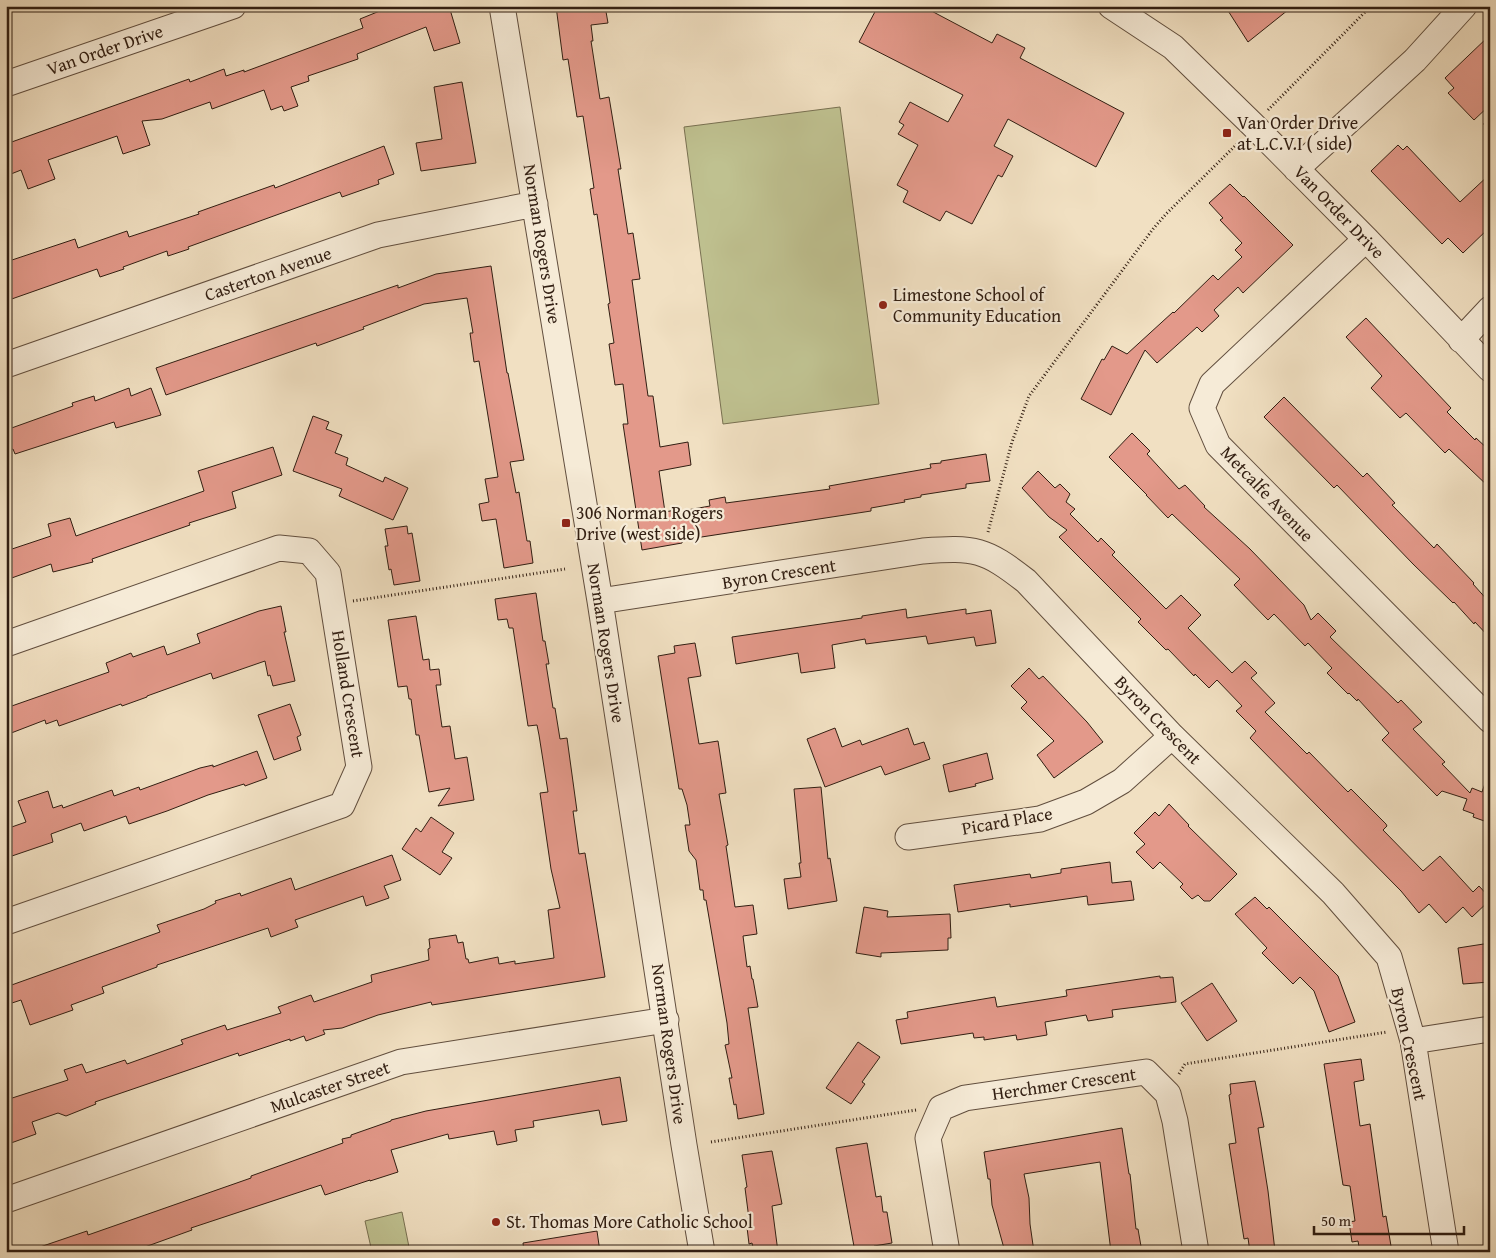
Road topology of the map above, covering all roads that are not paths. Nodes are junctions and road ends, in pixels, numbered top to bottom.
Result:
1 (233, 6) edge
2 (502, 6) edge
3 (1111, 6) edge
4 (1464, 6) edge
5 (6, 84) edge
6 (1296, 169) junction
7 (535, 204) junction
8 (1366, 239) junction
9 (1490, 309) edge
10 (1461, 340) junction
11 (6, 365) edge
12 (1490, 370) edge
13 (600, 601) junction
14 (6, 644) edge
15 (1490, 720) edge
16 (1172, 736) junction
17 (908, 837) dead end
18 (6, 922) edge
19 (666, 1020) junction
20 (1490, 1029) edge
21 (1411, 1035) junction
22 (6, 1200) edge
23 (702, 1252) edge
24 (947, 1252) edge
25 (1196, 1252) edge
26 (1446, 1252) edge

1 - 5 street, Van Order Drive
2 - 7 street, Norman Rogers Drive
3 - 6 street, Van Order Drive
4 - 6 street
6 - 8 street, Van Order Drive
7 - 11 street, Casterton Avenue
7 - 13 street, Norman Rogers Drive
8 - 10 street, Van Order Drive
8 - 15 street, Metcalfe Avenue
9 - 10 street
10 - 12 street, Van Order Drive
13 - 16 street, Byron Crescent
13 - 19 street, Norman Rogers Drive
14 - 18 street, Holland Crescent
16 - 17 street, Picard Place
16 - 21 street, Byron Crescent
19 - 22 street, Mulcaster Street
19 - 23 street, Norman Rogers Drive
20 - 21 street
21 - 26 street, Byron Crescent
24 - 25 street, Herchmer Crescent

